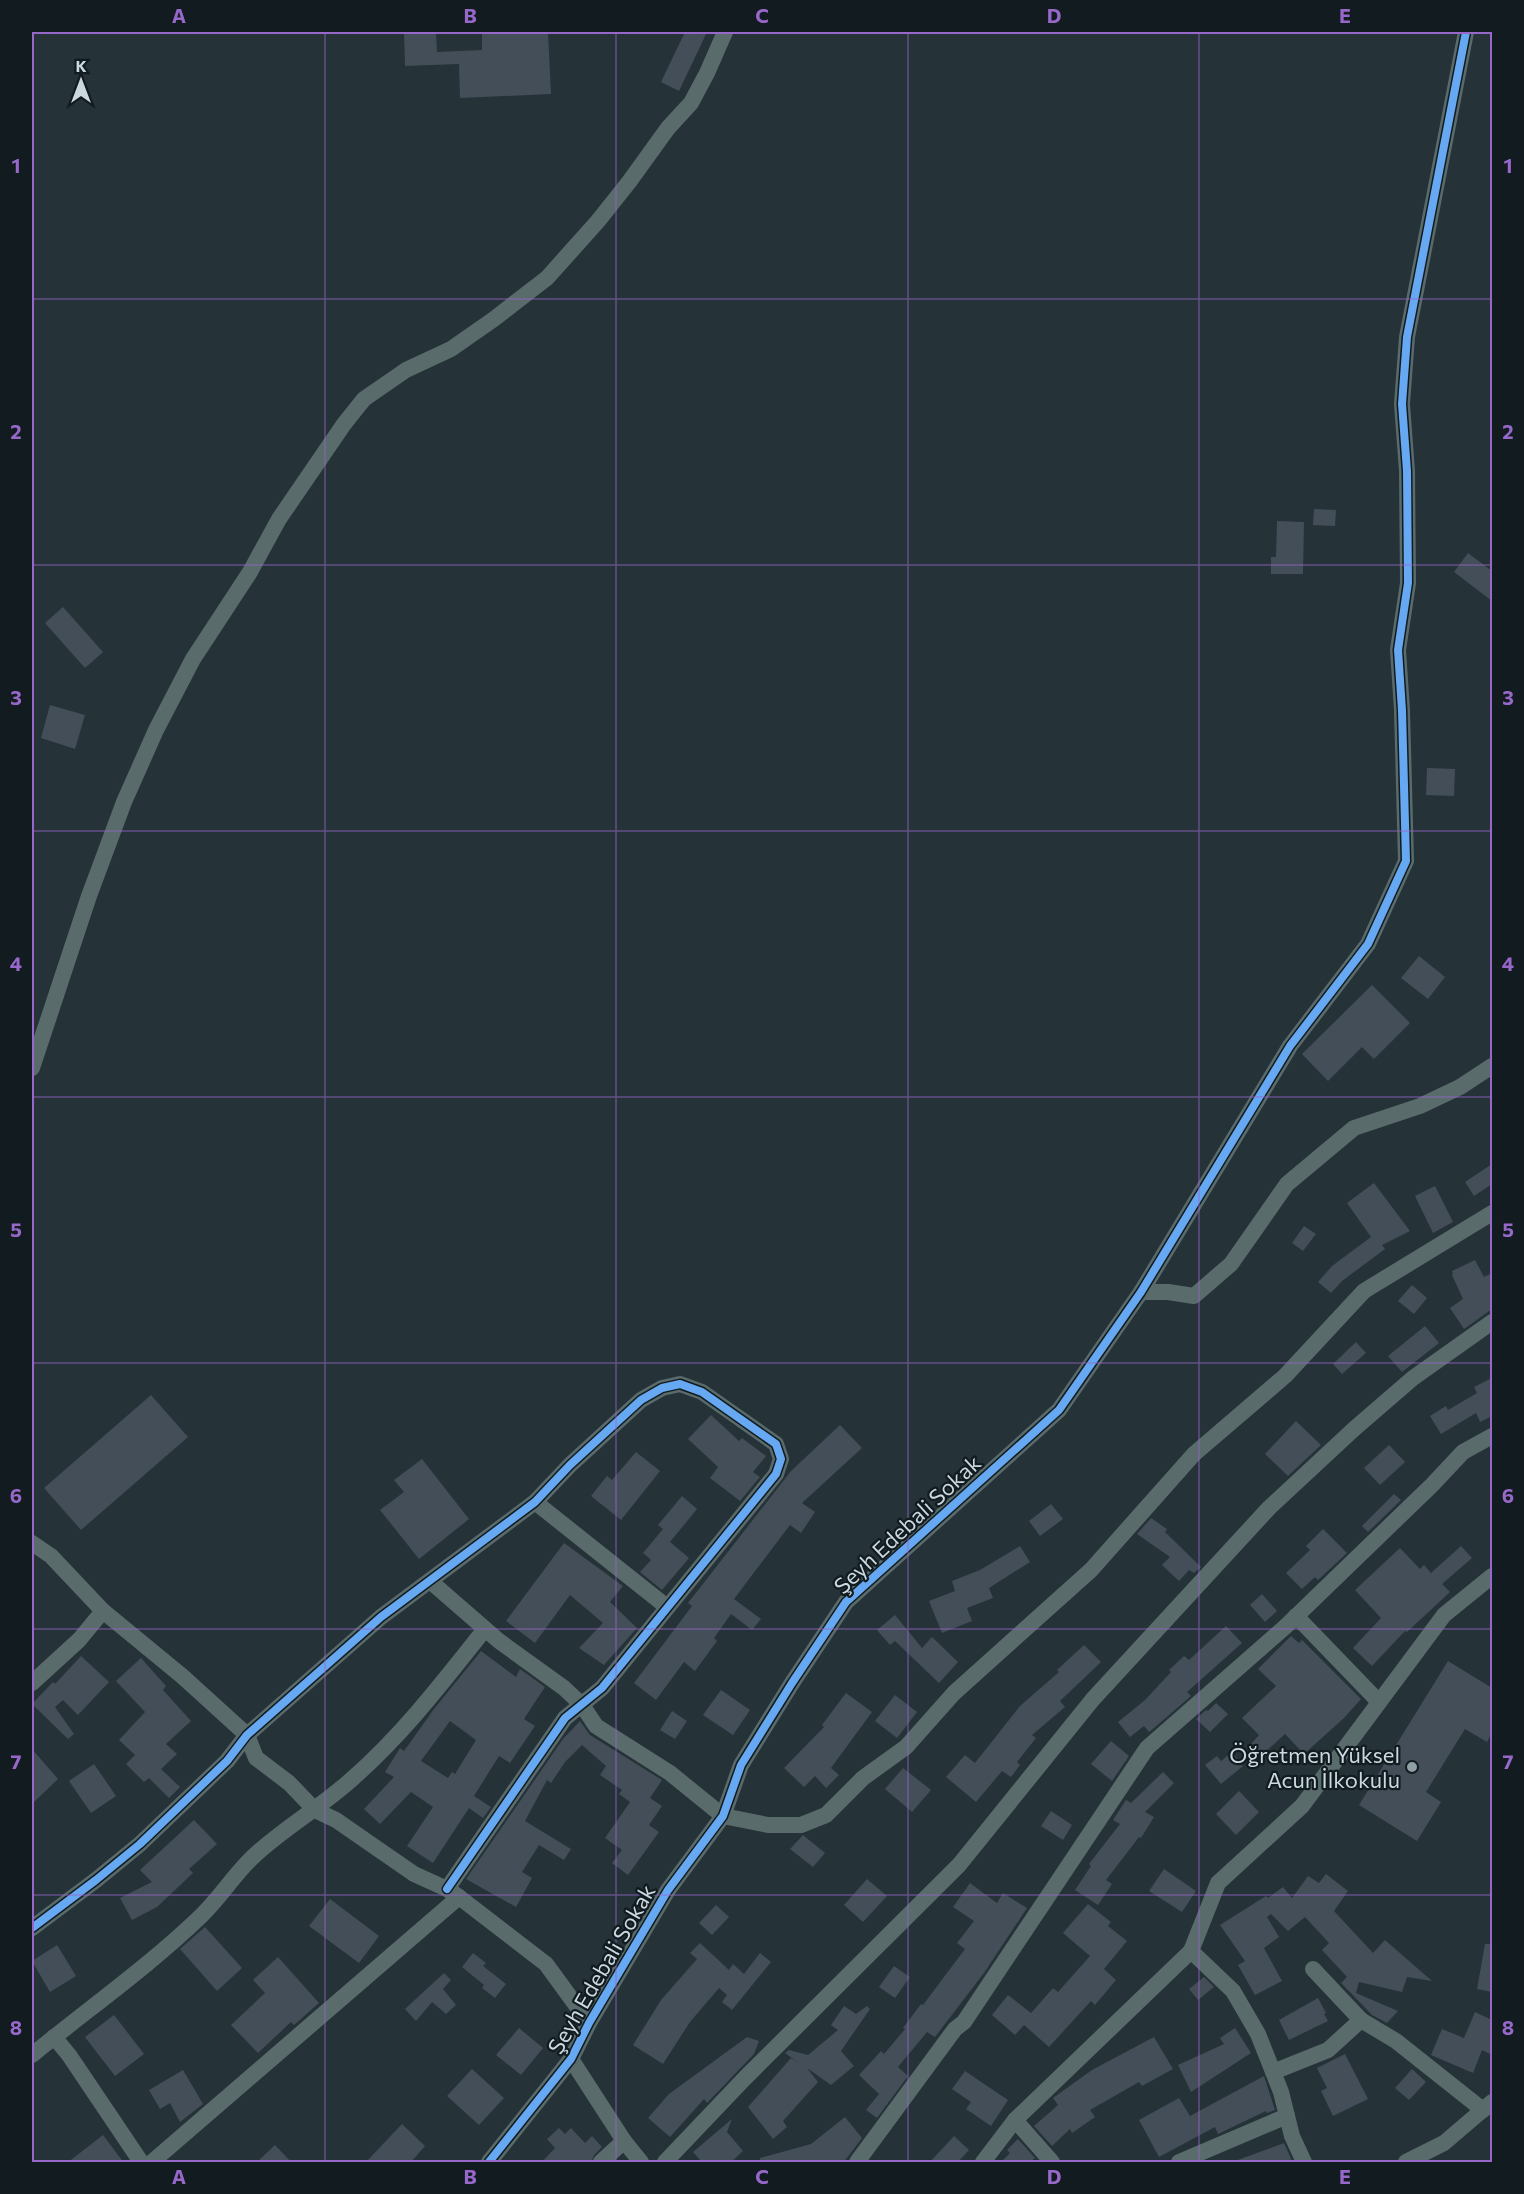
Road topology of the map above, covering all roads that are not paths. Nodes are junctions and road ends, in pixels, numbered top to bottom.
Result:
1 (725, 32) edge
2 (1466, 32) edge
3 (1492, 1066) edge
4 (32, 1068) edge
5 (1492, 1213) edge
6 (1141, 1292) junction
7 (1492, 1322) edge
8 (1492, 1436) edge
9 (536, 1502) junction
10 (32, 1543) edge
11 (1492, 1576) edge
12 (430, 1581) junction
13 (667, 1607) junction
14 (103, 1611) junction
15 (1296, 1616) junction
16 (485, 1629) junction
17 (32, 1683) edge
18 (1379, 1702) junction
19 (582, 1705) junction
20 (247, 1736) junction
21 (315, 1810) junction
22 (723, 1816) junction
23 (453, 1893) junction
24 (32, 1928) edge
25 (1191, 1951) junction
26 (1313, 1969) dead end
27 (1361, 2020) junction
28 (589, 2023) junction
29 (54, 2037) junction
30 (32, 2055) edge
31 (571, 2059) junction
32 (1273, 2072) junction
33 (1488, 2106) edge
34 (1287, 2116) junction
35 (1015, 2120) junction
36 (624, 2141) junction
37 (141, 2163) edge
38 (153, 2163) edge
39 (489, 2163) edge
40 (601, 2163) edge
41 (641, 2163) edge
42 (665, 2163) edge
43 (857, 2163) edge
44 (983, 2163) edge
45 (1052, 2163) edge
46 (1179, 2163) edge
47 (1304, 2163) edge
48 (1406, 2163) edge

1 - 4 street
2 - 6 street, Şeyh Edebali Sokak
3 - 6 street
5 - 22 street
6 - 22 street, Şeyh Edebali Sokak
7 - 42 street
8 - 15 street
9 - 12 street
9 - 13 street
9 - 13 street
10 - 14 street
11 - 18 street
12 - 16 street
12 - 20 street
13 - 19 street
14 - 17 street
14 - 20 street
15 - 18 street
15 - 43 street
16 - 19 street
16 - 21 street
18 - 25 street
19 - 22 street
19 - 23 street
20 - 21 street
20 - 24 street
21 - 23 street
21 - 29 street
22 - 28 street, Şeyh Edebali Sokak
23 - 28 street
23 - 38 street
25 - 32 street
25 - 35 street
26 - 27 street
27 - 32 street
27 - 33 street
28 - 31 street, Şeyh Edebali Sokak
29 - 30 street
29 - 37 street
31 - 36 street
31 - 39 street, Şeyh Edebali Sokak
32 - 34 street
33 - 48 street
34 - 46 street
34 - 47 street
35 - 44 street
35 - 45 street
36 - 40 street
36 - 41 street

